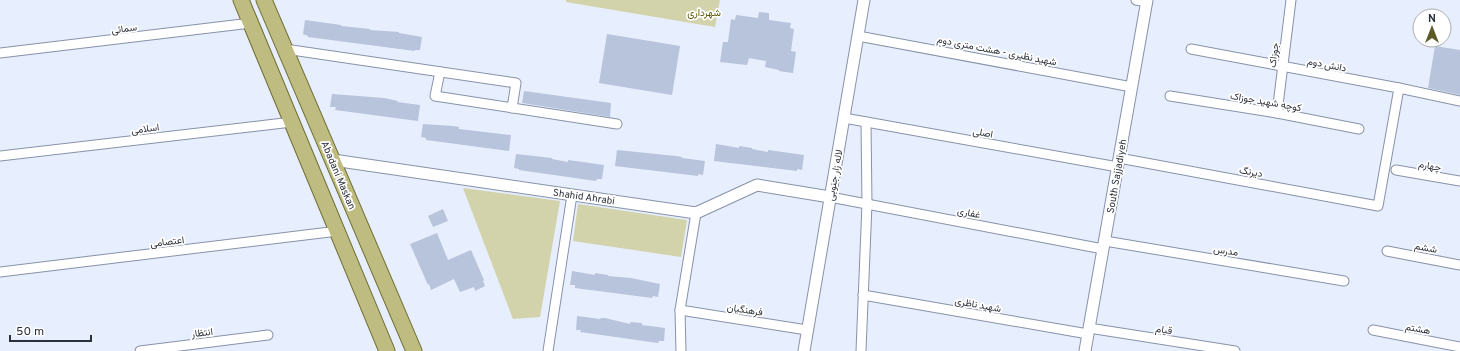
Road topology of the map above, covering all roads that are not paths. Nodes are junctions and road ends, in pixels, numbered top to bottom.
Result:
1 (241, 0) edge
2 (264, 0) edge
3 (864, 0) edge
4 (1291, 0) edge
5 (1144, 1) edge
6 (251, 23) junction
7 (858, 36) junction
8 (285, 49) junction
9 (1191, 49) dead end
10 (0, 53) edge
11 (1282, 66) junction
12 (440, 72) junction
13 (1132, 87) junction
14 (1398, 88) junction
15 (1170, 96) dead end
16 (1460, 101) edge
17 (512, 108) junction
18 (1277, 113) junction
19 (844, 118) junction
20 (292, 122) junction
21 (866, 122) junction
22 (617, 124) dead end
23 (1359, 129) dead end
24 (0, 156) edge
25 (333, 160) junction
26 (1118, 163) junction
27 (1396, 170) dead end
28 (1460, 181) edge
29 (572, 195) junction
30 (830, 197) junction
31 (867, 204) junction
32 (696, 213) junction
33 (338, 231) junction
34 (1104, 245) junction
35 (1387, 251) dead end
36 (1460, 265) edge
37 (0, 272) edge
38 (1344, 281) dead end
39 (863, 295) junction
40 (680, 310) junction
41 (807, 330) junction
42 (1373, 330) dead end
43 (1089, 331) junction
44 (268, 335) dead end
45 (1460, 347) edge
46 (182, 348) edge
47 (140, 351) edge
48 (388, 351) edge
49 (414, 351) edge
50 (548, 351) edge
51 (681, 351) edge
52 (804, 351) edge
53 (861, 351) edge
54 (1085, 351) edge
55 (1235, 351) edge

1 - 6 main road
2 - 8 main road, Abadani Maskan
3 - 7 street, لاله زار جنوبی
4 - 11 street, جوزاک
5 - 13 street, South Sajjadiyeh
6 - 10 street, سمائی
6 - 20 main road
7 - 13 street, شهید نظیری - هشت متری دوم
7 - 19 street, لاله زار جنوبی
8 - 12 street
8 - 25 main road, Abadani Maskan
9 - 11 street, دانش دوم
11 - 14 street, دانش دوم
11 - 18 street, جوزاک
12 - 17 street
12 - 17 street
13 - 26 street, South Sajjadiyeh
14 - 16 street, دانش دوم
14 - 26 street, دیرنگ
15 - 18 street, کوچه شهید جوزاک
17 - 22 street
18 - 23 street, کوچه شهید جوزاک
19 - 21 street, اصلی
19 - 30 street, لاله زار جنوبی
20 - 24 street, اسلامی
20 - 33 main road
21 - 26 street, اصلی
21 - 31 street
25 - 29 street, Shahid Ahrabi
25 - 49 main road, Abadani Maskan
26 - 34 street, South Sajjadiyeh
27 - 28 street, چهارم
29 - 32 street, Shahid Ahrabi
29 - 50 street
30 - 31 street, غفاری
30 - 32 street
30 - 41 street, لاله زار جنوبی
31 - 34 street, غفاری
31 - 39 street
32 - 40 street
33 - 37 street, اعتصامی
33 - 48 main road
34 - 38 street, مدرس
34 - 43 street, South Sajjadiyeh
35 - 36 street, ششم
39 - 43 street, شهید ناظری
39 - 53 street
40 - 41 street, فرهنگیان
40 - 51 street
41 - 52 street, لاله زار جنوبی
42 - 45 street, هشتم
43 - 54 street, South Sajjadiyeh
43 - 55 street, قیام
44 - 46 street, انتظار
46 - 47 street, انتظار

